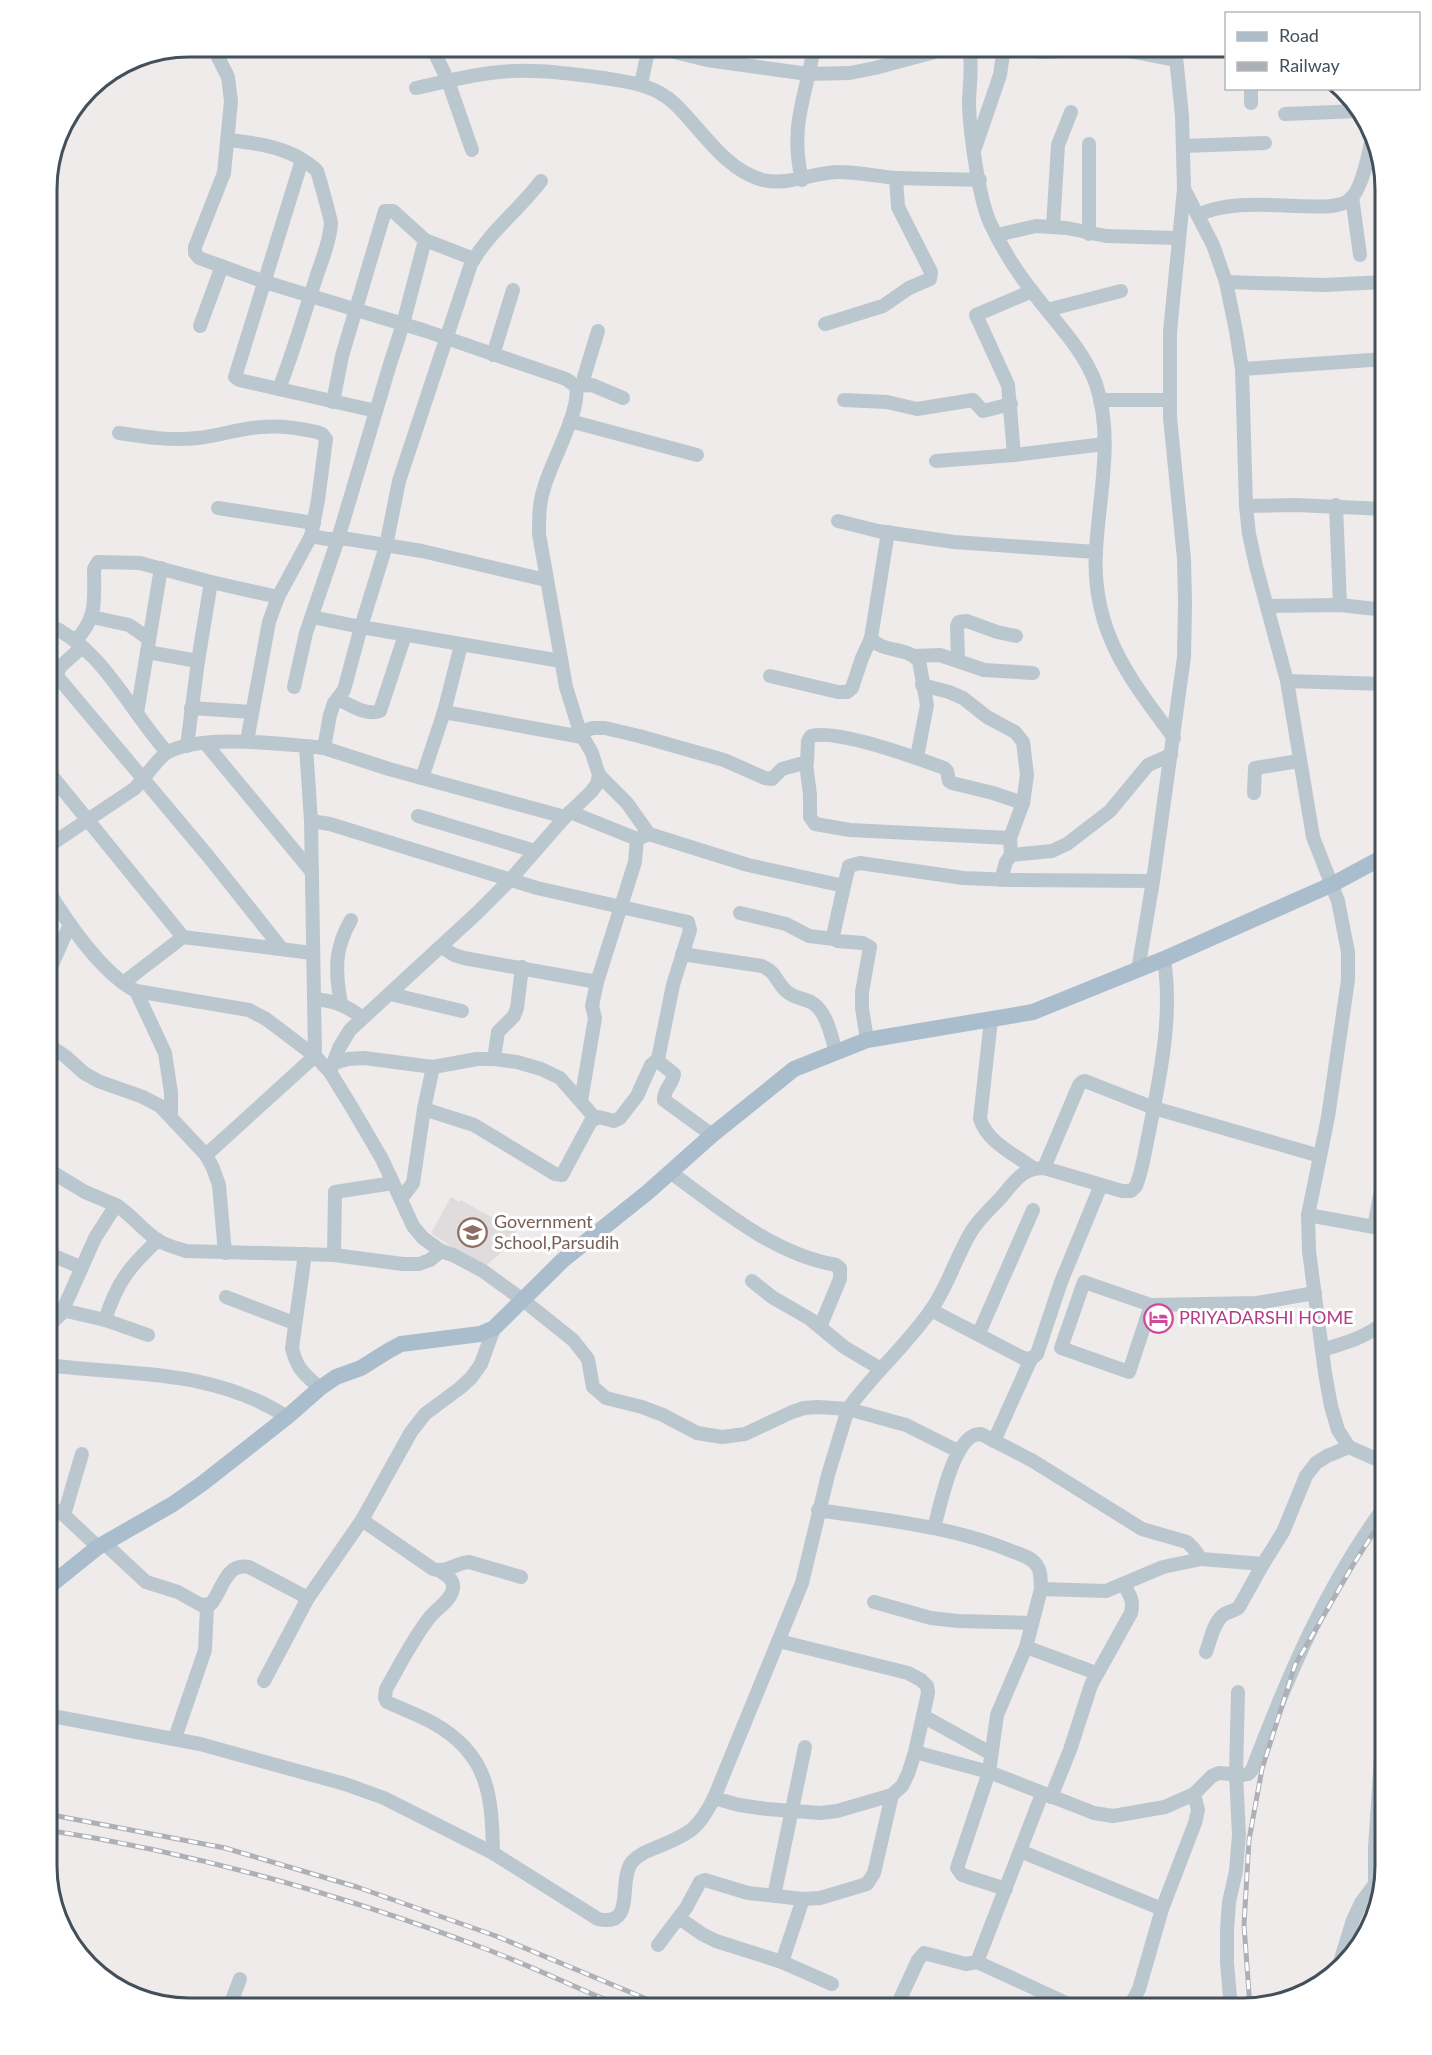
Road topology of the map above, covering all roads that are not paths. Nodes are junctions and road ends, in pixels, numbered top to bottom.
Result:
1 (220, 57) edge
2 (437, 57) edge
3 (647, 57) edge
4 (695, 57) edge
5 (812, 57) edge
6 (916, 57) edge
7 (970, 57) edge
8 (1003, 57) edge
9 (1176, 57) edge
10 (808, 74) junction
11 (448, 81) junction
12 (641, 84) junction
13 (416, 88) dead end
14 (1251, 90) edge
15 (1251, 104) dead end
16 (1350, 111) edge
17 (1071, 112) dead end
18 (1285, 114) dead end
19 (228, 140) junction
20 (1265, 143) dead end
21 (1089, 144) dead end
22 (1183, 146) junction
23 (974, 149) junction
24 (472, 150) dead end
25 (302, 160) junction
26 (1373, 167) edge
27 (896, 178) junction
28 (802, 180) junction
29 (980, 180) junction
30 (541, 181) dead end
31 (1184, 189) junction
32 (1352, 197) junction
33 (1198, 215) junction
34 (1053, 227) junction
35 (1089, 234) junction
36 (997, 236) junction
37 (1178, 238) junction
38 (425, 240) junction
39 (1360, 255) dead end
40 (474, 259) junction
41 (222, 266) junction
42 (265, 282) junction
43 (1226, 282) junction
44 (1375, 282) edge
45 (513, 290) dead end
46 (1032, 291) junction
47 (1121, 291) dead end
48 (310, 296) junction
49 (357, 309) junction
50 (1047, 310) junction
51 (403, 324) junction
52 (825, 324) dead end
53 (200, 326) dead end
54 (598, 331) dead end
55 (446, 339) junction
56 (493, 355) junction
57 (1375, 360) edge
58 (1242, 369) junction
59 (580, 385) junction
60 (279, 389) junction
61 (623, 398) dead end
62 (844, 400) dead end
63 (1100, 400) junction
64 (1170, 400) junction
65 (333, 402) junction
66 (1011, 405) junction
67 (376, 411) junction
68 (570, 421) junction
69 (119, 433) dead end
70 (1104, 444) junction
71 (698, 455) dead end
72 (1014, 455) junction
73 (936, 460) dead end
74 (1246, 506) junction
75 (1336, 506) junction
76 (218, 508) dead end
77 (1375, 508) edge
78 (837, 521) dead end
79 (312, 529) junction
80 (888, 532) junction
81 (338, 539) junction
82 (386, 546) junction
83 (1096, 552) junction
84 (161, 568) junction
85 (546, 580) junction
86 (211, 582) junction
87 (278, 597) junction
88 (1340, 605) junction
89 (1268, 606) junction
90 (1375, 609) edge
91 (92, 617) junction
92 (312, 617) junction
93 (361, 627) junction
94 (57, 630) edge
95 (405, 635) junction
96 (1016, 636) dead end
97 (871, 638) junction
98 (79, 644) junction
99 (148, 645) junction
100 (461, 645) junction
101 (915, 656) junction
102 (958, 660) junction
103 (198, 661) junction
104 (561, 661) junction
105 (57, 671) edge
106 (1033, 673) dead end
107 (770, 676) dead end
108 (1287, 681) junction
109 (57, 683) edge
110 (1375, 684) edge
111 (922, 685) junction
112 (294, 687) dead end
113 (338, 699) junction
114 (191, 708) junction
115 (252, 712) junction
116 (444, 712) junction
117 (137, 714) junction
118 (581, 735) junction
119 (1174, 738) junction
120 (247, 741) junction
121 (206, 744) junction
122 (187, 746) junction
123 (306, 746) junction
124 (324, 748) junction
125 (167, 752) junction
126 (1171, 754) junction
127 (917, 757) junction
128 (1299, 761) junction
129 (806, 764) junction
130 (599, 775) junction
131 (422, 778) junction
132 (145, 780) junction
133 (57, 782) edge
134 (1254, 793) dead end
135 (1023, 803) junction
136 (567, 814) junction
137 (418, 816) dead end
138 (87, 820) junction
139 (311, 821) junction
140 (643, 837) junction
141 (1010, 838) junction
142 (57, 840) edge
143 (535, 851) junction
144 (1011, 855) junction
145 (1375, 862) edge
146 (312, 872) junction
147 (510, 880) junction
148 (1001, 880) junction
149 (1153, 881) junction
150 (1333, 884) junction
151 (844, 886) junction
152 (57, 904) edge
153 (620, 907) junction
154 (740, 913) dead end
155 (351, 920) dead end
156 (70, 924) junction
157 (183, 937) junction
158 (834, 939) junction
159 (442, 947) junction
160 (282, 949) junction
161 (57, 953) edge
162 (312, 953) junction
163 (682, 954) junction
164 (1164, 959) junction
165 (522, 967) junction
166 (1138, 970) junction
167 (597, 982) junction
168 (123, 983) junction
169 (136, 992) junction
170 (390, 994) junction
171 (314, 999) junction
172 (341, 1004) junction
173 (462, 1011) dead end
174 (362, 1018) junction
175 (991, 1020) junction
176 (867, 1040) junction
177 (57, 1051) edge
178 (836, 1052) junction
179 (315, 1056) junction
180 (494, 1059) junction
181 (658, 1059) junction
182 (332, 1067) junction
183 (433, 1067) junction
184 (581, 1101) junction
185 (424, 1108) junction
186 (1154, 1108) junction
187 (171, 1116) junction
188 (595, 1118) junction
189 (712, 1135) junction
190 (206, 1155) junction
191 (1320, 1156) junction
192 (1039, 1168) junction
193 (670, 1172) junction
194 (57, 1175) edge
195 (393, 1183) junction
196 (1101, 1185) junction
197 (401, 1199) junction
198 (116, 1205) junction
199 (1033, 1210) dead end
200 (1308, 1215) junction
201 (1375, 1227) edge
202 (158, 1240) junction
203 (441, 1251) junction
204 (225, 1253) junction
205 (305, 1254) junction
206 (334, 1256) junction
207 (57, 1257) edge
208 (80, 1267) junction
209 (752, 1281) dead end
210 (1315, 1293) junction
211 (226, 1297) dead end
212 (523, 1300) junction
213 (1151, 1305) junction
214 (931, 1310) junction
215 (57, 1311) edge
216 (62, 1312) junction
217 (57, 1317) edge
218 (105, 1320) junction
219 (294, 1323) junction
220 (820, 1327) junction
221 (494, 1328) junction
222 (1375, 1329) edge
223 (979, 1333) junction
224 (148, 1335) dead end
225 (1322, 1350) junction
226 (1031, 1359) junction
227 (57, 1366) edge
228 (881, 1369) junction
229 (320, 1388) junction
230 (848, 1409) junction
231 (287, 1417) junction
232 (994, 1441) junction
233 (1349, 1447) junction
234 (958, 1451) junction
235 (82, 1454) dead end
236 (1375, 1458) edge
237 (819, 1510) junction
238 (57, 1512) edge
239 (64, 1515) junction
240 (362, 1520) junction
241 (1375, 1522) edge
242 (934, 1528) junction
243 (101, 1545) junction
244 (1201, 1559) junction
245 (1263, 1564) junction
246 (440, 1571) junction
247 (521, 1577) dead end
248 (57, 1579) edge
249 (1124, 1585) junction
250 (1041, 1589) junction
251 (308, 1598) junction
252 (874, 1602) dead end
253 (207, 1606) junction
254 (1032, 1623) junction
255 (779, 1641) junction
256 (1026, 1647) junction
257 (1206, 1652) dead end
258 (1096, 1673) junction
259 (264, 1681) dead end
260 (1238, 1692) dead end
261 (57, 1716) edge
262 (923, 1716) junction
263 (175, 1738) junction
264 (806, 1747) dead end
265 (915, 1752) junction
266 (990, 1753) junction
267 (988, 1772) junction
268 (1236, 1774) junction
269 (1194, 1794) junction
270 (892, 1795) junction
271 (1046, 1795) junction
272 (714, 1798) junction
273 (791, 1810) junction
274 (1020, 1851) junction
275 (494, 1853) junction
276 (1373, 1888) edge
277 (1006, 1889) junction
278 (774, 1896) junction
279 (803, 1899) junction
280 (1162, 1909) junction
281 (679, 1918) junction
282 (658, 1945) dead end
283 (1343, 1951) edge
284 (782, 1962) junction
285 (978, 1962) junction
286 (240, 1979) dead end
287 (832, 1984) dead end
288 (233, 1998) edge
289 (901, 1998) edge
290 (1056, 1998) edge
291 (1134, 1998) edge
292 (1230, 1998) edge

1 - 19 street
2 - 11 street
3 - 12 street
4 - 10 street
5 - 10 street
6 - 10 street
7 - 23 street
8 - 23 street
9 - 22 street
10 - 28 street
11 - 12 street
11 - 13 street
11 - 24 street
12 - 28 street
14 - 15 street
16 - 18 street
17 - 34 street
19 - 25 street
19 - 41 street
20 - 22 street
21 - 35 street
22 - 31 street
23 - 29 street
25 - 42 street
25 - 48 street
26 - 32 street
27 - 28 street
27 - 29 street
27 - 52 street
29 - 36 street
30 - 40 street
31 - 33 street
31 - 37 street
32 - 33 street
32 - 39 street
33 - 43 street
34 - 35 street
34 - 36 street
35 - 37 street
36 - 46 street
37 - 64 street
38 - 40 street
38 - 49 street
38 - 51 street
40 - 55 street
41 - 42 street
41 - 53 street
42 - 48 street
42 - 60 street
43 - 44 street
43 - 58 street
45 - 56 street
46 - 50 street
46 - 66 street
47 - 50 street
48 - 49 street
48 - 60 street
49 - 51 street
49 - 65 street
50 - 63 street
51 - 55 street
51 - 67 street
54 - 59 street
55 - 56 street
55 - 82 street
56 - 59 street
57 - 58 street
58 - 74 street
59 - 61 street
59 - 68 street
60 - 65 street
62 - 66 street
63 - 64 street
63 - 70 street
64 - 119 street
65 - 67 street
66 - 72 street
67 - 81 street
68 - 71 street
68 - 85 street
69 - 79 street
70 - 72 street
70 - 83 street
72 - 73 street
74 - 75 street
74 - 89 street
75 - 77 street
75 - 88 street
76 - 79 street
78 - 80 street
79 - 81 street
79 - 87 street
80 - 83 street
80 - 97 street
81 - 82 street
81 - 92 street
82 - 85 street
82 - 93 street
83 - 119 street
84 - 86 street
84 - 91 street
84 - 99 street
85 - 104 street
86 - 87 street
86 - 103 street
87 - 115 street
88 - 89 street
88 - 90 street
89 - 108 street
91 - 98 street
91 - 99 street
92 - 93 street
92 - 112 street
93 - 95 street
93 - 113 street
94 - 98 street
95 - 100 street
95 - 113 street
96 - 102 street
97 - 101 street
97 - 107 street
98 - 105 street
98 - 117 street
99 - 103 street
99 - 117 street
100 - 104 street
100 - 116 street
101 - 102 street
101 - 111 street
102 - 106 street
103 - 114 street
104 - 118 street
108 - 110 street
108 - 128 street
109 - 132 street
111 - 127 street
111 - 135 street
113 - 124 street
114 - 115 street
114 - 122 street
115 - 120 street
116 - 118 street
116 - 131 street
117 - 125 street
118 - 129 street
118 - 130 street
119 - 126 street
120 - 121 street
120 - 123 street
121 - 122 street
121 - 146 street
122 - 125 street
123 - 124 street
123 - 139 street
124 - 131 street
125 - 132 street
126 - 144 street
126 - 149 street
127 - 129 street
127 - 135 street
128 - 134 street
128 - 150 street
129 - 141 street
130 - 136 street
130 - 140 street
131 - 136 street
132 - 138 street
132 - 160 street
133 - 138 street
135 - 141 street
136 - 140 street
136 - 143 street
137 - 143 street
138 - 142 street
138 - 157 street
139 - 146 street
139 - 147 street
140 - 151 street
140 - 153 street
141 - 144 street
143 - 147 street
144 - 148 street
145 - 150 main road
146 - 162 street
147 - 153 street
147 - 159 street
148 - 149 street
148 - 151 street
149 - 166 street
150 - 164 main road
150 - 191 street
151 - 158 street
152 - 156 street
153 - 163 street
153 - 167 street
154 - 158 street
155 - 172 street
156 - 161 street
156 - 168 street
157 - 160 street
157 - 168 street
158 - 176 street
159 - 165 street
159 - 170 street
160 - 162 street
162 - 171 street
163 - 178 street
163 - 181 street
164 - 166 main road
164 - 186 street
165 - 167 street
165 - 180 street
166 - 175 main road
167 - 184 street
168 - 169 street
169 - 179 street
169 - 187 street
170 - 173 street
170 - 174 street
171 - 172 street
171 - 179 street
172 - 174 street
174 - 182 street
175 - 176 main road
175 - 192 street
176 - 178 main road
177 - 187 street
178 - 189 main road
179 - 182 street
179 - 190 street
180 - 183 street
180 - 184 street
181 - 188 street
181 - 189 street
182 - 183 street
182 - 195 street
183 - 185 street
184 - 188 street
185 - 188 street
185 - 197 street
186 - 191 street
186 - 192 street
186 - 196 street
187 - 190 street
189 - 193 main road
190 - 204 street
191 - 200 street
192 - 196 street
192 - 214 street
193 - 212 main road
193 - 220 street
194 - 198 street
195 - 197 street
195 - 206 street
196 - 226 street
197 - 203 street
198 - 202 street
198 - 208 street
199 - 223 street
200 - 201 street
200 - 210 street
202 - 204 street
202 - 218 street
203 - 206 street
203 - 212 street
204 - 205 street
205 - 206 street
205 - 219 street
207 - 208 street
208 - 216 street
209 - 220 street
210 - 213 street
210 - 225 street
211 - 219 street
212 - 221 main road
212 - 230 street
213 - 213 street
214 - 223 street
214 - 228 street
215 - 216 street
216 - 217 street
216 - 218 street
218 - 224 street
219 - 229 street
220 - 228 street
221 - 229 main road
221 - 240 street
222 - 225 street
223 - 226 street
225 - 233 street
226 - 232 street
227 - 231 street
228 - 230 street
229 - 231 main road
230 - 234 street
230 - 237 street
231 - 243 main road
232 - 234 street
232 - 244 street
233 - 236 street
233 - 245 street
234 - 242 street
235 - 239 street
237 - 242 street
237 - 255 street
238 - 239 street
239 - 243 street
240 - 246 street
240 - 251 street
241 - 268 street
242 - 250 street
243 - 248 main road
243 - 253 street
244 - 245 street
244 - 249 street
245 - 257 street
246 - 247 street
246 - 275 street
249 - 250 street
249 - 258 street
250 - 254 street
251 - 253 street
251 - 259 street
252 - 254 street
253 - 263 street
254 - 256 street
255 - 262 street
255 - 272 street
256 - 258 street
256 - 266 street
258 - 271 street
260 - 268 street
261 - 263 street
262 - 265 street
262 - 266 street
263 - 275 street
264 - 273 street
265 - 267 street
265 - 270 street
266 - 267 street
267 - 271 street
267 - 277 street
268 - 269 street
268 - 292 street
269 - 271 street
269 - 280 street
270 - 273 street
270 - 279 street
271 - 274 street
272 - 273 street
272 - 275 street
273 - 278 street
274 - 277 street
274 - 280 street
276 - 283 street
277 - 285 street
278 - 279 street
278 - 281 street
279 - 284 street
280 - 291 street
281 - 282 street
281 - 284 street
284 - 287 street
285 - 289 street
285 - 290 street
286 - 288 street

